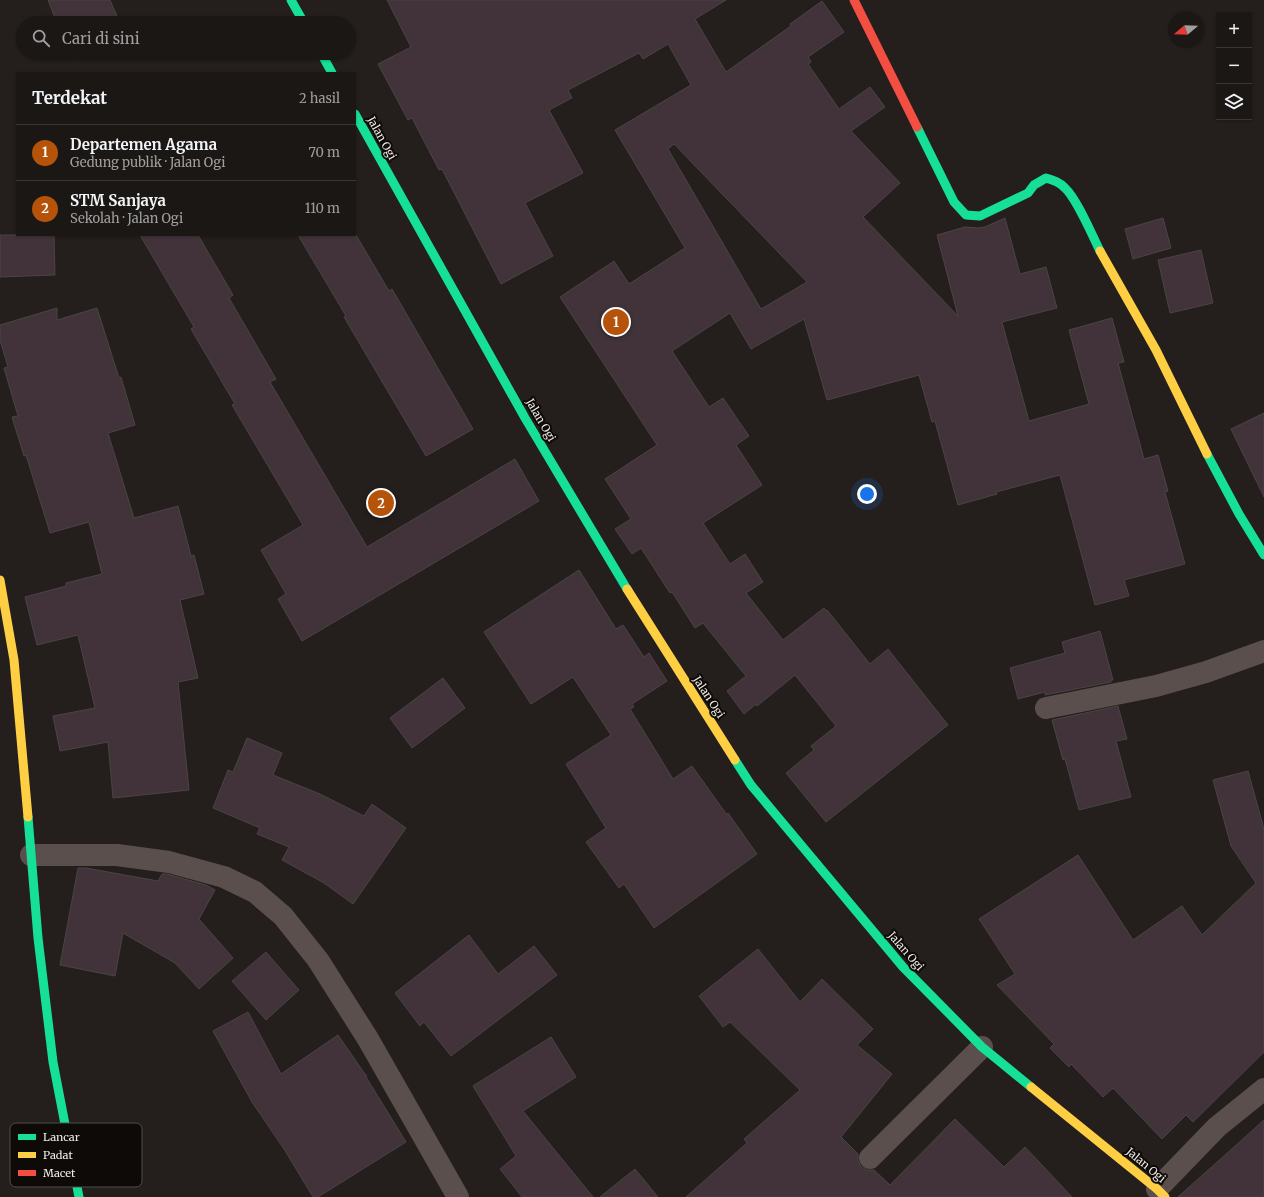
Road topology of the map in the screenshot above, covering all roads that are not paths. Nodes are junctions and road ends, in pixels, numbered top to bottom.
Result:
1 (291, 0) edge
2 (854, 0) edge
3 (300, 16) edge
4 (325, 60) edge
5 (331, 72) edge
6 (356, 116) edge
7 (1264, 555) edge
8 (0, 580) edge
9 (1264, 651) edge
10 (1046, 708) dead end
11 (31, 855) junction
12 (982, 1047) junction
13 (1264, 1089) edge
14 (64, 1123) edge
15 (870, 1158) dead end
16 (76, 1187) edge
17 (1161, 1193) edge
18 (78, 1197) edge
19 (458, 1197) edge

1 - 3 street
2 - 7 street
4 - 5 street
6 - 12 street, Jalan Ogi
8 - 11 street
9 - 10 street
11 - 14 street
11 - 19 street
12 - 15 street
12 - 17 street, Jalan Ogi
13 - 17 street
16 - 18 street

